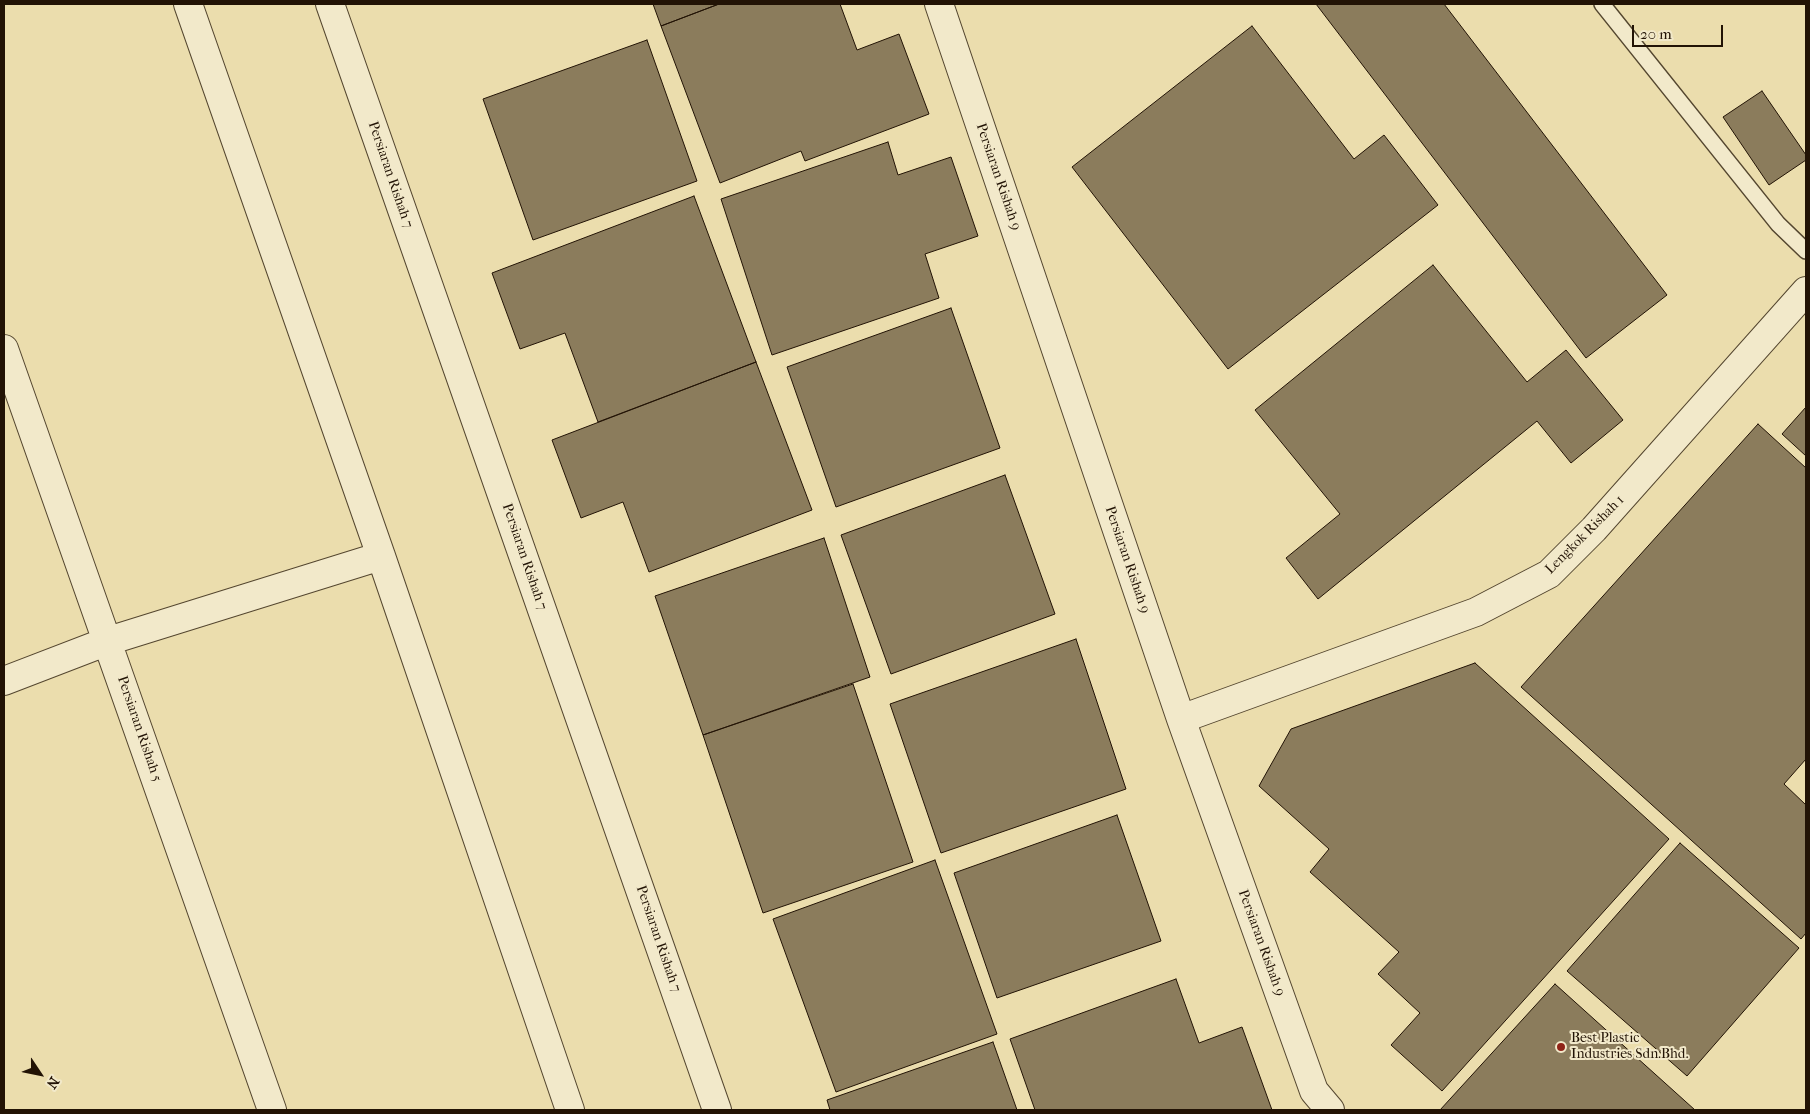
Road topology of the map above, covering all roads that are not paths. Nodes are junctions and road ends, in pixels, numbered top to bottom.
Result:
1 (188, 4) edge
2 (330, 4) edge
3 (939, 4) edge
4 (1602, 4) edge
5 (1806, 251) edge
6 (1806, 291) edge
7 (4, 349) edge
8 (381, 556) junction
9 (108, 641) junction
10 (4, 681) edge
11 (1181, 719) junction
12 (272, 1110) edge
13 (570, 1110) edge
14 (717, 1110) edge
15 (1330, 1110) edge

1 - 8 street
2 - 14 street, Persiaran Rishah 7
3 - 11 street, Persiaran Rishah 9
4 - 5 lane
6 - 11 street, Lengkok Rishah 1
7 - 9 street, Persiaran Rishah 5
8 - 9 street
8 - 13 street
9 - 10 street
9 - 12 street, Persiaran Rishah 5
11 - 15 street, Persiaran Rishah 9

